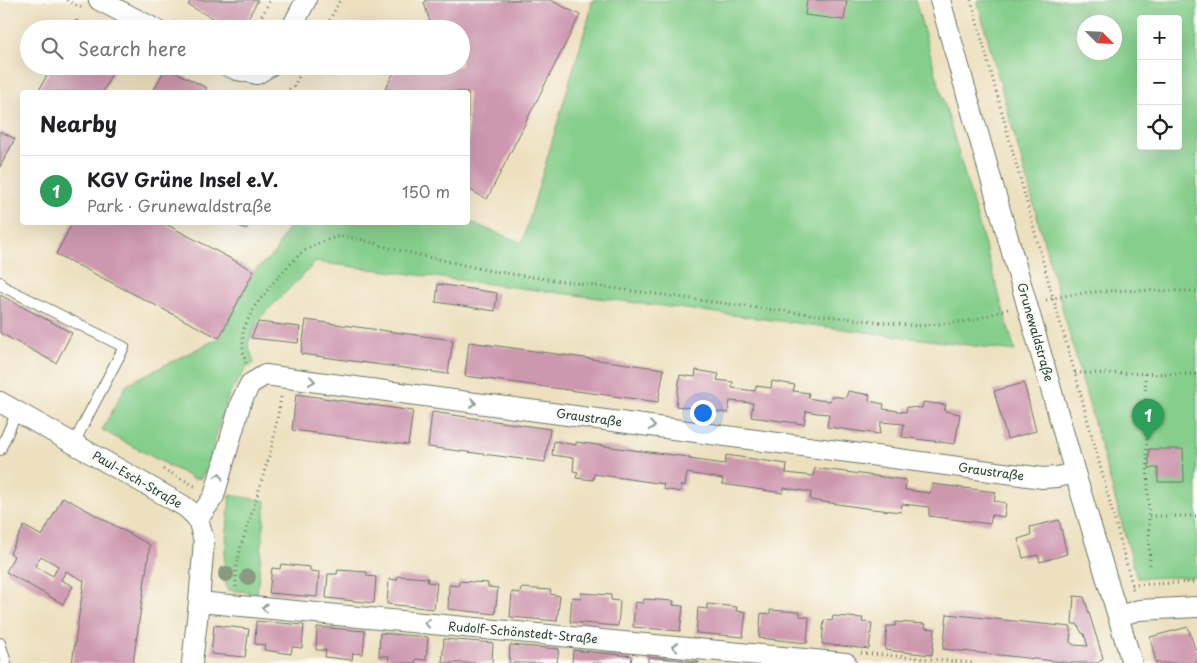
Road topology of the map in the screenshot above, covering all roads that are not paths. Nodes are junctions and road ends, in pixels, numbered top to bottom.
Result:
1 (99, 0) edge
2 (306, 0) edge
3 (940, 0) edge
4 (138, 20) edge
5 (296, 20) edge
6 (0, 282) edge
7 (0, 402) edge
8 (18, 412) junction
9 (74, 444) junction
10 (0, 450) edge
11 (1075, 473) junction
12 (198, 519) junction
13 (199, 602) junction
14 (1197, 607) edge
15 (1119, 616) junction
16 (0, 643) edge
17 (6, 663) edge
18 (192, 663) edge
19 (846, 663) edge
20 (1132, 663) edge

1 - 4 street
2 - 5 street
3 - 11 street, Grunewaldstraße
6 - 9 lane
7 - 8 street, Paul-Esch-Straße
8 - 9 street, Paul-Esch-Straße
8 - 10 lane
9 - 12 street, Paul-Esch-Straße
12 -> 11 street, Graustraße
11 - 15 street, Grunewaldstraße
12 - 13 street
13 - 18 street
19 -> 13 street, Rudolf-Schönstedt-Straße
14 - 15 street
15 - 20 street, Grunewaldstraße
16 - 17 lane

